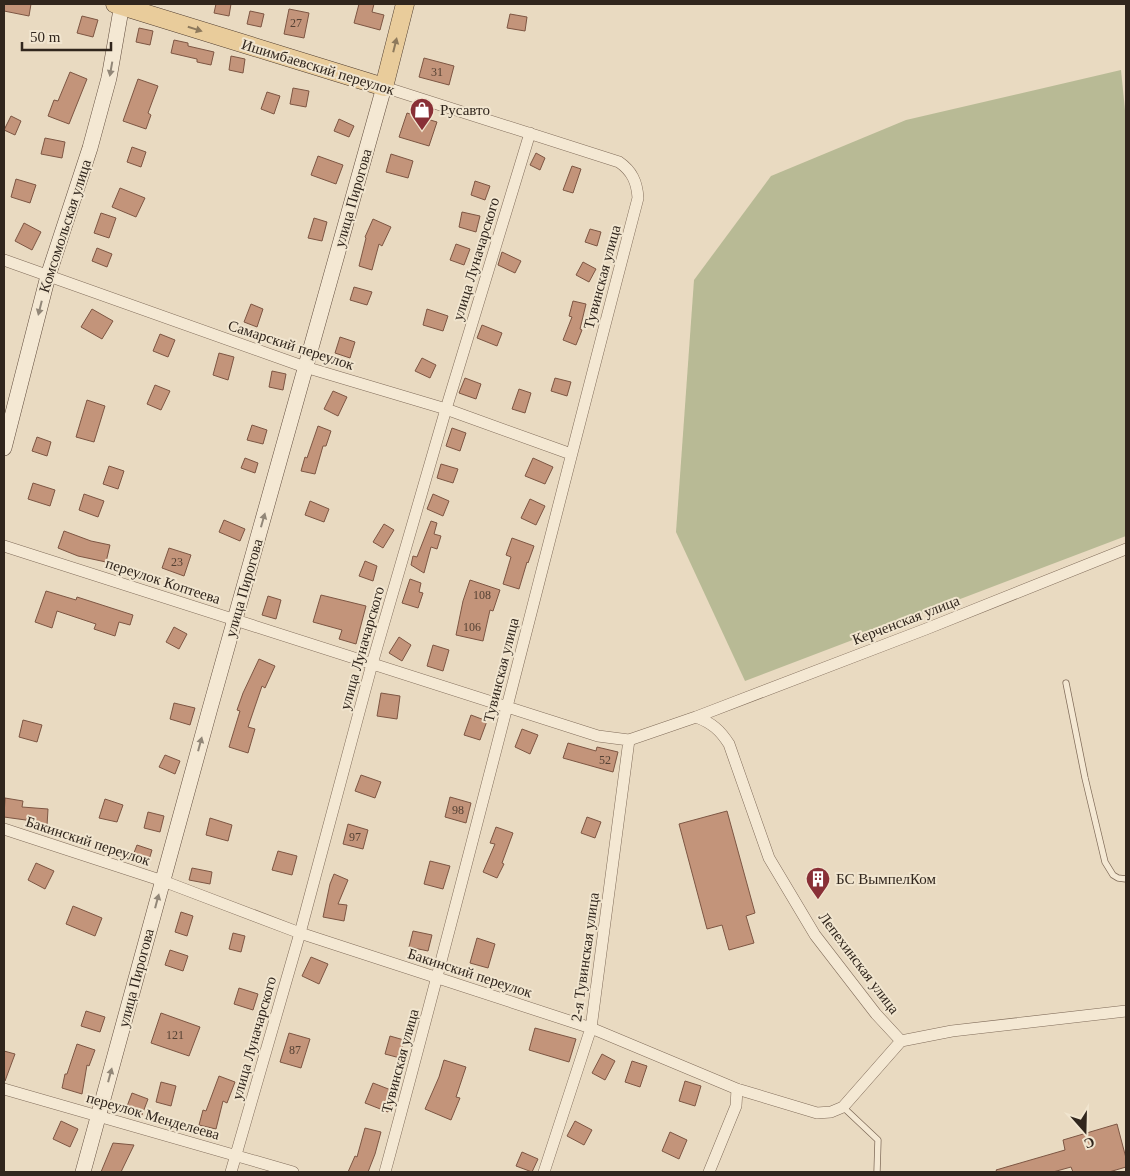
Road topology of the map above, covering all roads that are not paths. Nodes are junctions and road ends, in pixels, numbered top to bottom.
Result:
1 (405, 4) edge
2 (120, 5) edge
3 (384, 87) junction
4 (530, 134) junction
5 (632, 174) joint
6 (4, 260) edge
7 (48, 276) junction
8 (306, 367) junction
9 (446, 408) junction
10 (4, 448) edge
11 (571, 454) junction
12 (4, 546) edge
13 (1126, 549) edge
14 (235, 620) junction
15 (372, 664) junction
16 (1066, 683) dead end
17 (507, 708) junction
18 (696, 717) junction
19 (629, 740) junction
20 (4, 829) edge
21 (1126, 879) edge
22 (163, 881) junction
23 (300, 933) junction
24 (438, 979) junction
25 (1126, 1011) edge
26 (591, 1028) junction
27 (901, 1041) junction
28 (4, 1089) edge
29 (737, 1089) junction
30 (843, 1107) junction
31 (98, 1115) junction
32 (236, 1156) junction
33 (83, 1172) edge
34 (230, 1172) edge
35 (293, 1172) edge
36 (385, 1172) edge
37 (544, 1172) edge
38 (709, 1172) edge
39 (877, 1172) edge

3 -> 1 main road, улица Пирогова
2 -> 3 main road, Ишимбаевский переулок
2 -> 7 main road, Комсомольская улица
3 - 4 street, Ишимбаевский переулок
3 - 8 main road, улица Пирогова
4 - 5 street, Ишимбаевский переулок
4 - 9 street, улица Луначарского
5 - 11 street, Тувинская улица
6 - 7 street, Самарский переулок
7 - 8 street, Самарский переулок
7 -> 10 main road, Комсомольская улица
8 - 9 street, Самарский переулок
14 -> 8 main road, улица Пирогова
9 - 11 street, Самарский переулок
9 - 15 street, улица Луначарского
11 - 17 street, Тувинская улица
12 - 14 street, переулок Коптеева
13 - 18 street, Керченская улица
14 - 15 street, переулок Коптеева
22 -> 14 main road, улица Пирогова
15 - 17 street, переулок Коптеева
15 - 23 street, улица Луначарского
16 - 21 lane
17 - 19 street, переулок Коптеева
17 - 24 street, Тувинская улица
18 - 19 street
18 - 27 street, Лепехинская улица
19 - 26 street, 2-я Тувинская улица
20 - 22 street, Бакинский переулок
22 - 23 street, Бакинский переулок
31 -> 22 main road, улица Пирогова
23 - 24 street, Бакинский переулок
23 - 32 street, улица Луначарского
24 - 26 street, Бакинский переулок
24 - 36 street, Тувинская улица
25 - 27 street
26 - 29 street, Бакинский переулок
26 - 37 street, 2-я Тувинская улица
27 - 30 street
28 - 31 street, переулок Менделеева
29 - 30 street, Бакинский переулок
29 - 38 street
30 - 39 lane
31 - 32 street, переулок Менделеева
31 - 33 main road, улица Пирогова
32 - 34 street, улица Луначарского
32 - 35 street, переулок Менделеева

